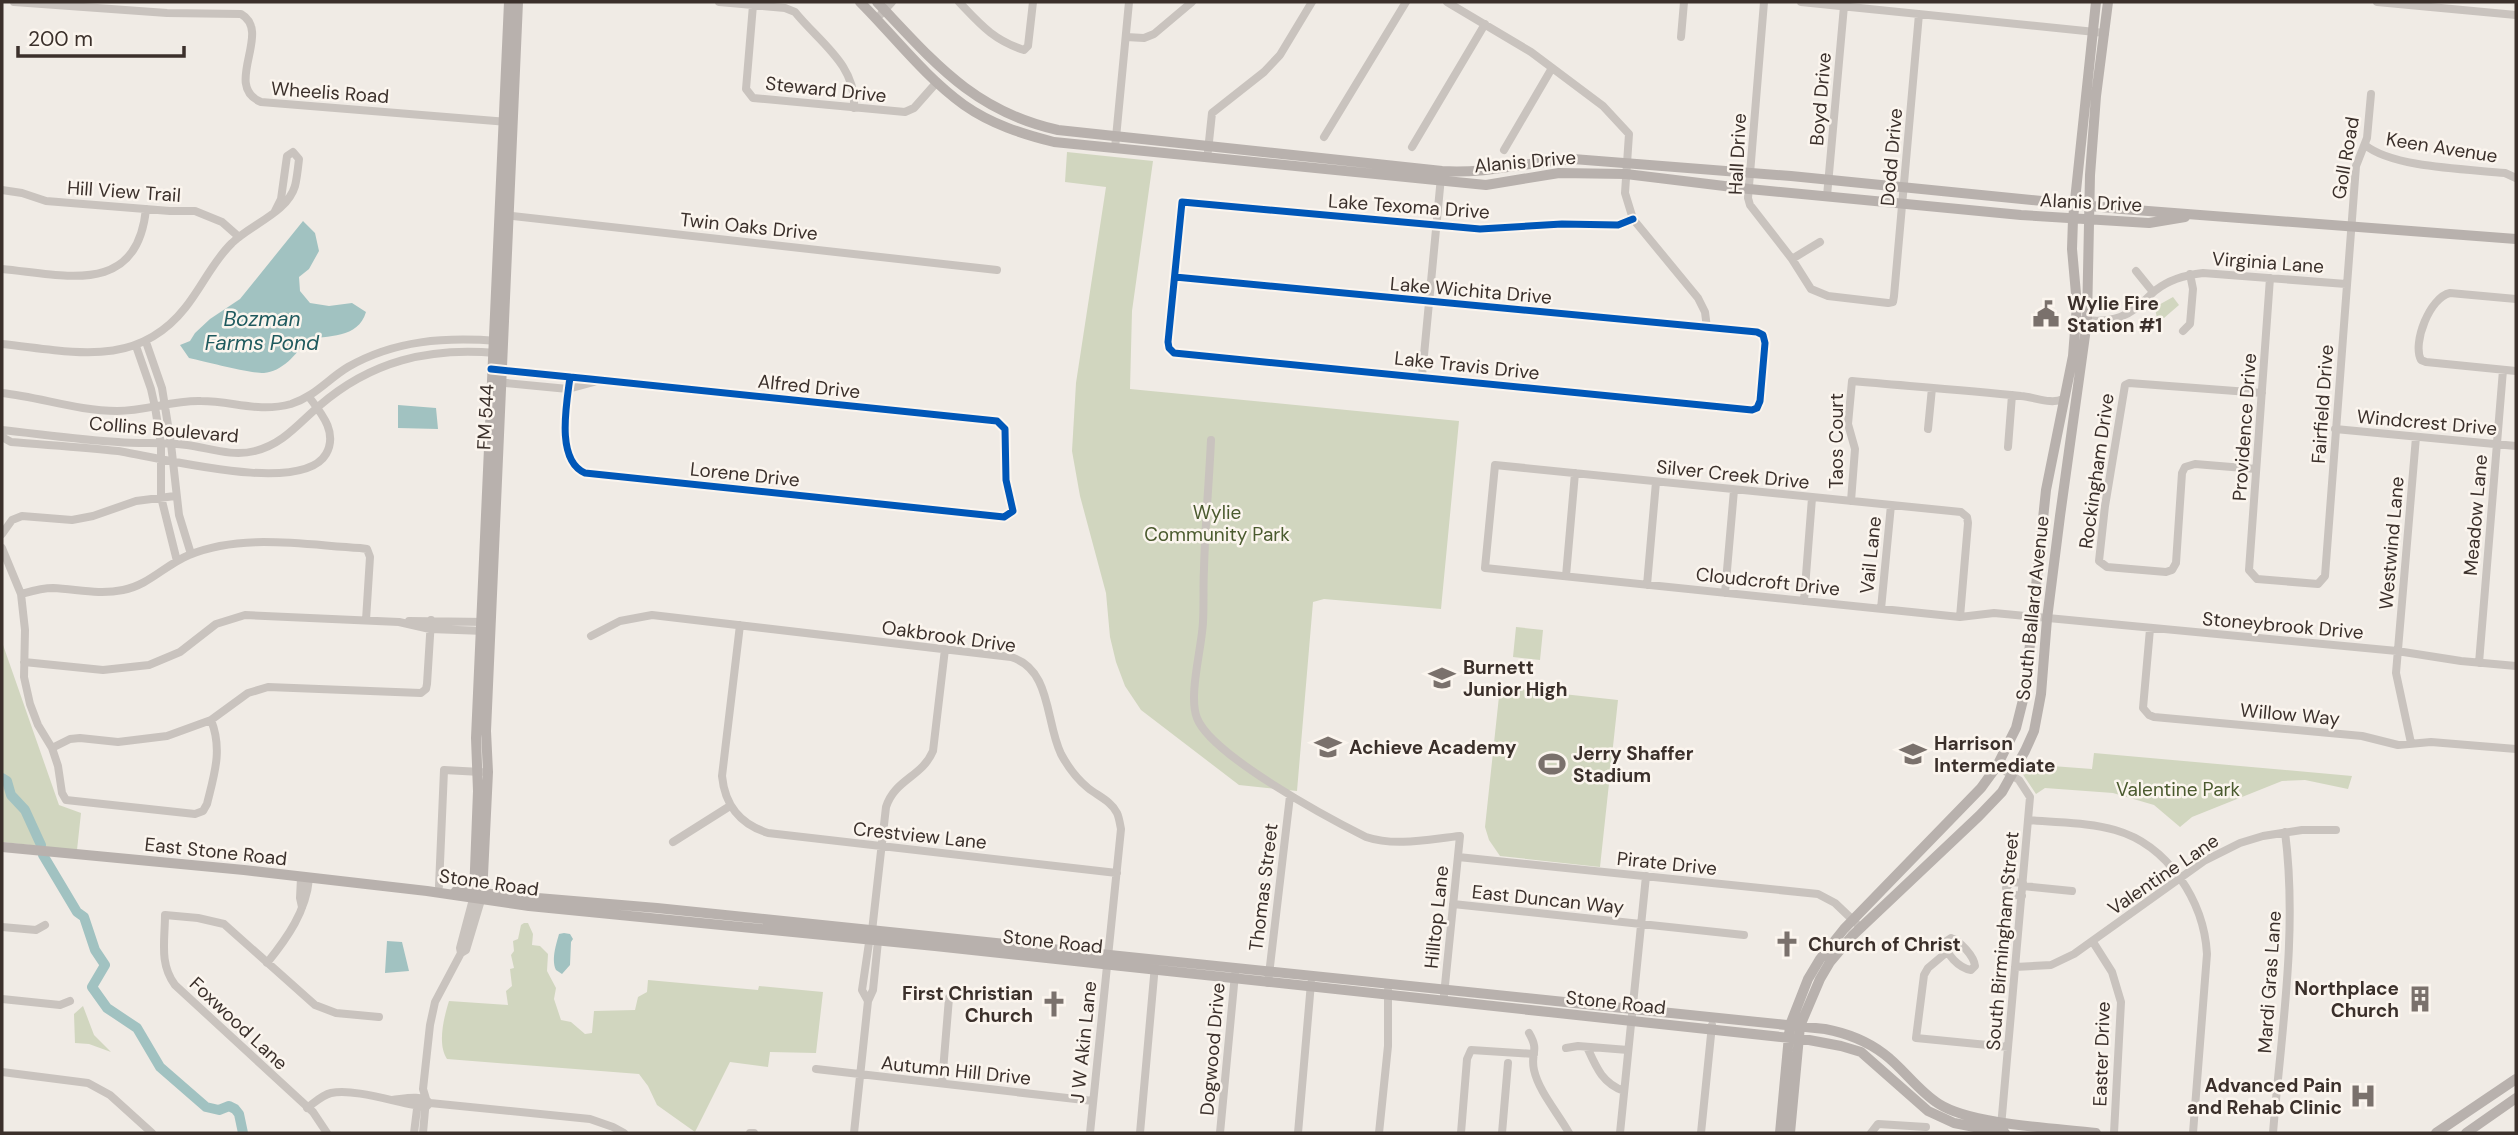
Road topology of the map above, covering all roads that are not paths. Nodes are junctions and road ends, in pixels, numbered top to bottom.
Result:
1 (14, 2) edge
2 (509, 2) edge
3 (518, 2) edge
4 (719, 2) edge
5 (860, 2) edge
6 (959, 2) edge
7 (1033, 2) edge
8 (1129, 2) edge
9 (1192, 2) edge
10 (1312, 2) edge
11 (1406, 2) edge
12 (1447, 2) edge
13 (1684, 2) edge
14 (1764, 2) edge
15 (1801, 2) edge
16 (2096, 2) edge
17 (2108, 2) edge
18 (2377, 2) edge
19 (882, 3) edge
20 (753, 5) junction
21 (1844, 6) junction
22 (873, 14) junction
23 (1919, 14) junction
24 (2516, 15) edge
25 (1485, 24) junction
26 (2093, 32) junction
27 (2105, 33) junction
28 (1126, 37) junction
29 (1681, 37) dead end
30 (1552, 68) junction
31 (937, 82) junction
32 (2371, 94) dead end
33 (854, 108) junction
34 (509, 122) junction
35 (1116, 136) junction
36 (1324, 137) dead end
37 (2365, 145) junction
38 (1412, 147) dead end
39 (1115, 148) junction
40 (1504, 150) dead end
41 (1208, 153) junction
42 (1626, 168) junction
43 (1750, 173) junction
44 (1442, 176) junction
45 (2516, 178) edge
46 (1828, 180) junction
47 (1904, 188) junction
48 (1749, 189) junction
49 (2, 190) edge
50 (1827, 195) junction
51 (1903, 204) junction
52 (2074, 204) junction
53 (2089, 205) junction
54 (146, 209) junction
55 (275, 211) junction
56 (498, 214) junction
57 (510, 215) junction
58 (2199, 215) junction
59 (1633, 219) junction
60 (2073, 219) junction
61 (2088, 219) junction
62 (1438, 226) junction
63 (2350, 227) junction
64 (239, 237) junction
65 (2516, 239) edge
66 (1820, 242) dead end
67 (1792, 259) junction
68 (2, 269) edge
69 (996, 270) dead end
70 (2136, 271) dead end
71 (2190, 274) junction
72 (1175, 277) junction
73 (2270, 278) junction
74 (2346, 284) junction
75 (2153, 292) junction
76 (2516, 299) edge
77 (1430, 302) junction
78 (1893, 302) joint
79 (2076, 319) junction
80 (2087, 321) junction
81 (1707, 328) junction
82 (2183, 331) dead end
83 (498, 341) junction
84 (146, 342) junction
85 (2, 344) edge
86 (136, 346) junction
87 (385, 351) junction
88 (492, 353) junction
89 (503, 354) junction
90 (389, 364) junction
91 (491, 369) junction
92 (503, 370) junction
93 (2503, 370) junction
94 (2516, 371) edge
95 (1422, 376) junction
96 (570, 377) junction
97 (604, 380) junction
98 (496, 382) junction
99 (1932, 388) junction
100 (568, 389) junction
101 (2, 393) edge
102 (2262, 393) junction
103 (2012, 395) junction
104 (309, 397) junction
105 (2063, 399) junction
106 (2077, 400) junction
107 (165, 405) junction
108 (155, 407) junction
109 (317, 408) junction
110 (1757, 408) joint
111 (1928, 429) dead end
112 (2335, 429) junction
113 (2, 430) edge
114 (2, 437) edge
115 (2416, 437) junction
116 (1211, 440) dead end
117 (161, 444) junction
118 (172, 444) junction
119 (2497, 444) junction
120 (2516, 446) edge
121 (2008, 447) dead end
122 (161, 458) junction
123 (173, 463) junction
124 (2256, 469) junction
125 (1575, 473) junction
126 (1656, 482) junction
127 (1734, 490) junction
128 (176, 496) junction
129 (161, 497) junction
130 (1812, 498) junction
131 (1851, 501) junction
132 (1891, 505) junction
133 (1004, 517) joint
134 (2, 534) edge
135 (2, 548) edge
136 (191, 554) junction
137 (177, 561) junction
138 (1485, 568) joint
139 (1566, 576) junction
140 (2254, 577) joint
141 (1647, 585) junction
142 (1725, 593) junction
143 (21, 594) junction
144 (1804, 601) junction
145 (1881, 609) junction
146 (1960, 617) junction
147 (2032, 617) junction
148 (2047, 619) junction
149 (366, 620) junction
150 (430, 625) junction
151 (740, 625) junction
152 (486, 627) junction
153 (2150, 629) junction
154 (590, 636) dead end
155 (945, 649) junction
156 (2397, 651) junction
157 (24, 662) junction
158 (2479, 663) junction
159 (2516, 666) edge
160 (211, 720) junction
161 (2411, 743) junction
162 (52, 748) junction
163 (2516, 748) edge
164 (1997, 765) junction
165 (482, 772) junction
166 (2012, 775) junction
167 (1290, 796) junction
168 (730, 806) junction
169 (2029, 820) junction
170 (2336, 830) dead end
171 (2285, 832) junction
172 (673, 842) dead end
173 (881, 846) junction
174 (2, 847) edge
175 (1458, 857) junction
176 (1117, 873) junction
177 (1646, 876) junction
178 (305, 878) junction
179 (2180, 879) junction
180 (439, 886) dead end
181 (2023, 888) junction
182 (427, 891) joint
183 (2072, 891) dead end
184 (478, 896) junction
185 (1453, 904) junction
186 (1857, 923) junction
187 (1640, 924) junction
188 (45, 925) dead end
189 (2, 927) edge
190 (1744, 935) dead end
191 (873, 937) junction
192 (2092, 942) junction
193 (1947, 952) dead end
194 (1107, 960) junction
195 (267, 962) junction
196 (1156, 965) junction
197 (2015, 967) junction
198 (1235, 974) junction
199 (1312, 976) junction
200 (1268, 977) junction
201 (1388, 984) junction
202 (1311, 988) junction
203 (1444, 990) junction
204 (1387, 996) junction
205 (949, 998) dead end
206 (2, 999) edge
207 (71, 1001) dead end
208 (1443, 1002) junction
209 (1631, 1009) junction
210 (379, 1017) dead end
211 (1713, 1018) junction
212 (1630, 1021) junction
213 (1795, 1026) junction
214 (1711, 1029) junction
215 (1529, 1033) dead end
216 (1794, 1039) junction
217 (1587, 1047) junction
218 (2008, 1047) junction
219 (1566, 1048) dead end
220 (1628, 1050) junction
221 (1534, 1054) junction
222 (1508, 1063) dead end
223 (816, 1069) dead end
224 (2, 1072) edge
225 (860, 1075) junction
226 (2516, 1079) edge
227 (942, 1083) junction
228 (2506, 1086) junction
229 (1624, 1091) junction
230 (2516, 1098) edge
231 (1093, 1101) junction
232 (424, 1103) junction
233 (307, 1108) junction
234 (2001, 1121) junction
235 (1926, 1127) dead end
236 (152, 1133) edge
237 (327, 1133) edge
238 (414, 1133) edge
239 (423, 1133) edge
240 (624, 1133) edge
241 (854, 1133) edge
242 (1090, 1133) edge
243 (1140, 1133) edge
244 (1220, 1133) edge
245 (1298, 1133) edge
246 (1379, 1133) edge
247 (1461, 1133) edge
248 (1502, 1133) edge
249 (1569, 1133) edge
250 (1620, 1133) edge
251 (1701, 1133) edge
252 (1780, 1133) edge
253 (1790, 1133) edge
254 (1871, 1133) edge
255 (2003, 1133) edge
256 (2096, 1133) edge
257 (2114, 1133) edge
258 (2193, 1133) edge
259 (2273, 1133) edge
260 (2436, 1133) edge
261 (2466, 1133) edge

1 - 34 street, Wheelis Road
2 - 34 main road, FM 544
3 - 34 main road, FM 544
4 - 20 street
5 - 22 main road, Alanis Drive
6 - 7 street
8 - 28 street
9 - 28 street
10 - 41 street
11 - 36 street
12 - 25 street
13 - 29 street
14 - 43 street, Hall Drive
15 - 21 street
16 - 26 main road, South Ballard Avenue
17 - 27 main road, South Ballard Avenue
18 - 24 street
19 - 22 street
19 - 35 main road, Alanis Drive
20 - 33 street
20 - 33 street, Steward Drive
21 - 23 street
21 - 46 street, Boyd Drive
22 - 31 main road, Alanis Drive
23 - 26 street
23 - 47 street, Dodd Drive
25 - 30 street
25 - 38 street
26 - 27 street
26 - 52 main road, South Ballard Avenue
27 - 53 main road, South Ballard Avenue
28 - 35 street
30 - 40 street
30 - 42 street
31 - 33 street, Steward Drive
31 - 39 main road, Alanis Drive
32 - 37 street, Goll Road
34 - 56 main road, FM 544
34 - 57 main road, FM 544
35 - 39 street
35 - 41 main road, Alanis Drive
37 - 45 street, Keen Avenue
37 - 63 street, Goll Road
39 - 41 main road, Alanis Drive
41 - 44 main road, Alanis Drive
42 - 43 main road, Alanis Drive
42 - 44 main road, Alanis Drive
42 - 48 main road, Alanis Drive
42 - 59 street
43 - 46 main road, Alanis Drive
43 - 48 street, Hall Drive
44 - 62 street
46 - 47 main road, Alanis Drive
46 - 50 street, Boyd Drive
47 - 51 street, Dodd Drive
47 - 52 main road, Alanis Drive
48 - 50 main road, Alanis Drive
48 - 67 street, Hall Drive
49 - 54 street, Hill View Trail
50 - 51 main road, Alanis Drive
51 - 60 main road, Alanis Drive
51 - 78 street, Dodd Drive
52 - 53 main road, Alanis Drive
52 - 60 main road, South Ballard Avenue
53 - 58 main road, Alanis Drive
53 - 61 main road, South Ballard Avenue
54 - 64 street, Hill View Trail
54 - 68 street
55 - 55 street
55 - 64 street
56 - 57 street, Twin Oaks Drive
56 - 83 main road, FM 544
57 - 69 street, Twin Oaks Drive
57 - 83 main road, FM 544
58 - 61 main road, Alanis Drive
58 - 63 main road, Alanis Drive
59 - 62 street, Lake Texoma Drive
59 - 81 street
60 - 61 main road, Alanis Drive
60 - 79 main road, South Ballard Avenue
61 - 80 main road, South Ballard Avenue
62 - 72 street, Lake Texoma Drive
62 - 77 street
63 - 65 main road, Alanis Drive
63 - 74 street, Fairfield Drive
64 - 84 street
66 - 67 street
67 - 78 street, Hall Drive
70 - 75 street
71 - 73 street, Virginia Lane
71 - 75 street, Virginia Lane
71 - 82 street
72 - 77 street, Lake Wichita Drive
72 - 95 street, Lake Travis Drive
73 - 74 street, Virginia Lane
73 - 102 street, Providence Drive
74 - 112 street, Fairfield Drive
75 - 80 street, Virginia Lane
76 - 93 street
77 - 81 street, Lake Wichita Drive
77 - 95 street
79 - 80 street, Virginia Lane
79 - 105 main road, South Ballard Avenue
80 - 106 main road, South Ballard Avenue
81 - 110 street, Lake Wichita Drive
83 - 87 street, Collins Boulevard
83 - 88 main road, FM 544
83 - 89 main road, FM 544
84 - 86 street
84 - 107 street
85 - 86 street
86 - 108 street
87 - 90 street
87 - 104 street, Collins Boulevard
88 - 89 street, Collins Boulevard
88 - 90 street, Collins Boulevard
88 - 91 main road, FM 544
89 - 92 main road, FM 544
90 - 109 street, Collins Boulevard
91 - 92 street, Alfred Drive
91 - 98 main road, FM 544
92 - 96 street, Alfred Drive
92 - 98 main road, FM 544
93 - 94 street
93 - 119 street, Meadow Lane
95 - 110 street, Lake Travis Drive
96 - 97 street, Alfred Drive
96 - 100 street, Lorene Drive
97 - 100 street, Alfred Drive
97 - 133 street, Alfred Drive
98 - 100 street, Alfred Drive
98 - 152 main road, FM 544
99 - 103 street
99 - 111 street
99 - 131 street, Taos Court
100 - 133 street, Lorene Drive
101 - 108 street, Collins Boulevard
102 - 124 street, Providence Drive
102 - 124 street, Rockingham Drive
103 - 105 street
103 - 121 street
104 - 107 street, Collins Boulevard
104 - 109 street
105 - 106 street
105 - 147 main road, South Ballard Avenue
106 - 148 main road, South Ballard Avenue
107 - 108 street, Collins Boulevard
107 - 118 street
108 - 117 street
109 - 118 street, Collins Boulevard
109 - 123 street
112 - 115 street, Windcrest Drive
112 - 140 street, Fairfield Drive
113 - 117 street, Collins Boulevard
114 - 122 street
115 - 119 street, Windcrest Drive
115 - 156 street, Westwind Lane
116 - 167 street
117 - 118 street, Collins Boulevard
117 - 122 street
118 - 123 street
119 - 120 street, Windcrest Drive
119 - 158 street, Meadow Lane
122 - 123 street
122 - 129 street
123 - 128 street
124 - 140 street, Providence Drive
125 - 126 street, Silver Creek Drive
125 - 138 street, Silver Creek Drive
125 - 139 street
126 - 127 street, Silver Creek Drive
126 - 141 street
127 - 130 street, Silver Creek Drive
127 - 142 street
128 - 129 street
128 - 136 street
129 - 134 street
129 - 137 street
130 - 131 street, Silver Creek Drive
130 - 144 street
131 - 132 street, Silver Creek Drive
132 - 145 street, Vail Lane
132 - 146 street, Silver Creek Drive
135 - 143 street
136 - 137 street
136 - 149 street
137 - 143 street
138 - 139 street, Cloudcroft Drive
139 - 141 street, Cloudcroft Drive
141 - 142 street, Cloudcroft Drive
142 - 144 street, Cloudcroft Drive
143 - 157 street
144 - 145 street, Cloudcroft Drive
145 - 146 street, Cloudcroft Drive
146 - 147 street, Cloudcroft Drive
147 - 148 street, Cloudcroft Drive
147 - 164 main road, South Ballard Avenue
148 - 153 street, Stoneybrook Drive
148 - 166 main road, South Ballard Avenue
149 - 150 street
149 - 157 street
150 - 152 street
150 - 160 street
151 - 154 street, Oakbrook Drive
151 - 155 street, Oakbrook Drive
151 - 168 street
152 - 165 main road, FM 544
153 - 156 street, Stoneybrook Drive
153 - 161 street, Willow Way
155 - 173 street
155 - 176 street, Oakbrook Drive
156 - 158 street, Stoneybrook Drive
156 - 161 street, Westwind Lane
157 - 162 street
158 - 159 street, Stoneybrook Drive
160 - 162 street
160 - 162 street
161 - 163 street, Willow Way
164 - 166 street, South Birmingham Street
164 - 186 main road, South Ballard Avenue
165 - 180 street
165 - 184 main road, FM 544
166 - 169 street, South Birmingham Street
166 - 186 main road, South Ballard Avenue
167 - 175 street, Hilltop Lane
167 - 200 street, Thomas Street
168 - 172 street
168 - 173 street, Crestview Lane
169 - 179 street
169 - 181 street, South Birmingham Street
170 - 171 street, Valentine Lane
171 - 179 street, Valentine Lane
171 - 259 street, Mardi Gras Lane
173 - 176 street, Crestview Lane
173 - 191 street
174 - 178 main road, East Stone Road
175 - 177 street, Pirate Drive
175 - 185 street, Hilltop Lane
176 - 194 street, Oakbrook Drive
177 - 186 street, Pirate Drive
177 - 187 street
178 - 182 main road, East Stone Road
178 - 195 street
179 - 192 street, Valentine Lane
179 - 258 street
181 - 183 street
181 - 197 street, South Birmingham Street
182 - 184 main road, Stone Road
184 - 191 main road, Stone Road
184 - 232 street
185 - 187 street, East Duncan Way
185 - 203 street, Hilltop Lane
186 - 213 main road, South Ballard Avenue
187 - 190 street, East Duncan Way
187 - 209 street
188 - 189 street
191 - 194 main road, Stone Road
191 - 225 street
192 - 197 street, Valentine Lane
192 - 257 street, Easter Drive
193 - 218 street
194 - 196 main road, Stone Road
194 - 231 street, J W Akin Lane
195 - 210 street, Foxwood Lane
195 - 233 street, Foxwood Lane
196 - 198 main road, Stone Road
196 - 243 street
197 - 218 street, South Birmingham Street
198 - 200 main road, Stone Road
198 - 244 street, Dogwood Drive
199 - 200 main road, Stone Road
199 - 201 main road, Stone Road
199 - 202 street
200 - 202 main road, Stone Road
201 - 203 main road, Stone Road
201 - 204 street
202 - 204 main road, Stone Road
202 - 245 street
203 - 208 street, Hilltop Lane
203 - 209 main road, Stone Road
204 - 208 main road, Stone Road
204 - 246 street
205 - 227 street
206 - 207 street
208 - 212 main road, Stone Road
209 - 211 main road, Stone Road
209 - 212 street
211 - 213 main road, Stone Road
211 - 214 street
212 - 214 main road, Stone Road
212 - 220 street
213 - 216 main road, South Ballard Avenue
213 - 234 main road, Stone Road
214 - 216 main road, Stone Road
214 - 251 street
215 - 221 street
216 - 252 main road, South Ballard Avenue
216 - 253 main road, South Ballard Avenue
216 - 255 main road, Stone Road
217 - 219 street
217 - 220 street
217 - 229 street
218 - 234 street, South Birmingham Street
220 - 229 street
221 - 247 street
221 - 249 street
222 - 248 street
223 - 225 street, Autumn Hill Drive
224 - 236 street
225 - 227 street, Autumn Hill Drive
225 - 241 street
226 - 228 main road
227 - 231 street, Autumn Hill Drive
228 - 230 main road
228 - 260 main road
229 - 250 street
230 - 261 main road
231 - 242 street, J W Akin Lane
232 - 233 street
232 - 238 street
232 - 239 street
232 - 240 street
233 - 237 street, Foxwood Lane
234 - 255 street, South Birmingham Street
234 - 256 main road, Stone Road
235 - 254 street

